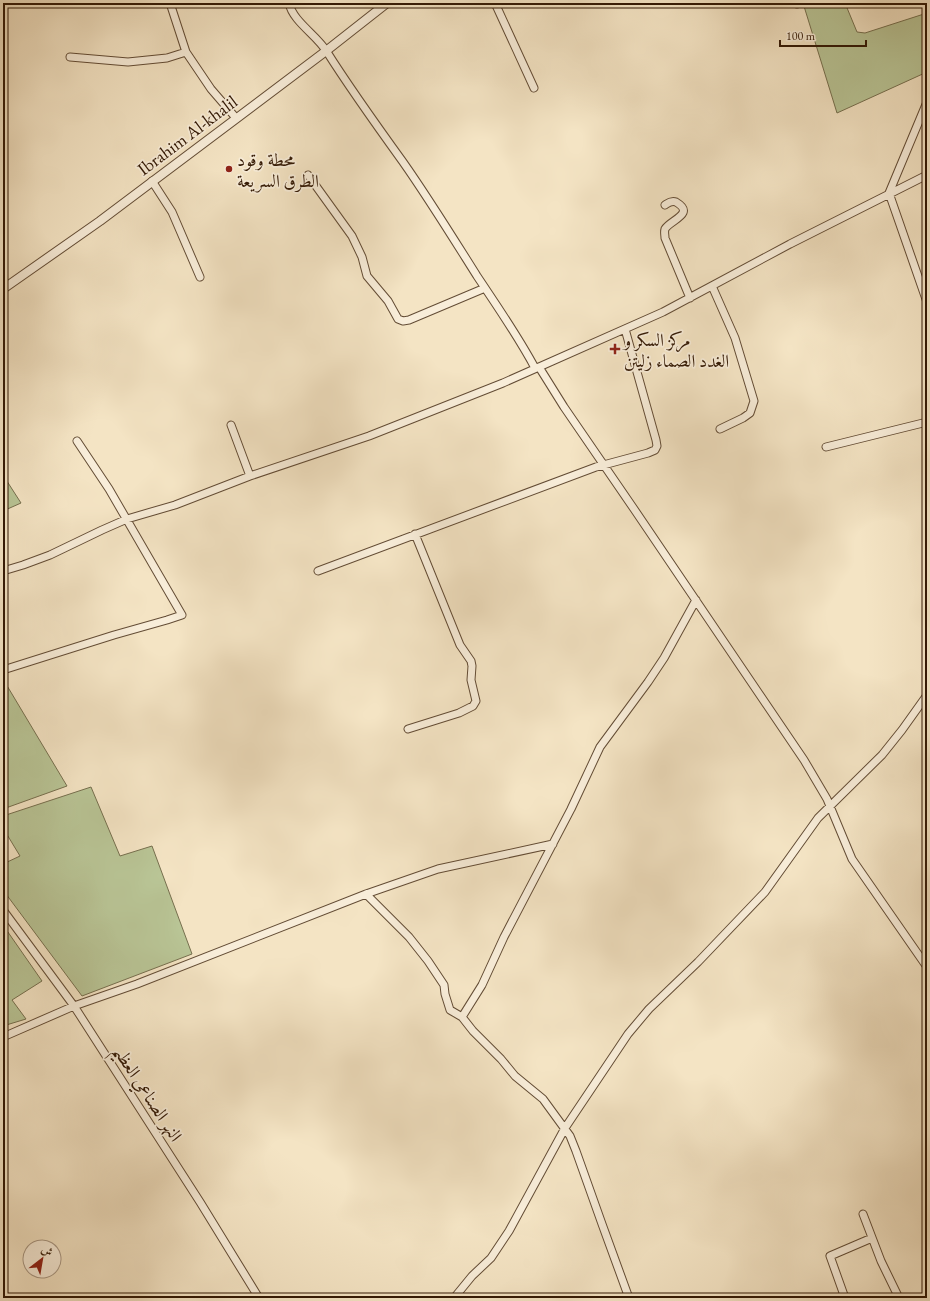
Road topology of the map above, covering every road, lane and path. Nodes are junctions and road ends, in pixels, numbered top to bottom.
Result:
1 (170, 3) edge
2 (289, 3) edge
3 (387, 3) edge
4 (495, 3) edge
5 (326, 51) junction
6 (186, 52) junction
7 (70, 57) dead end
8 (534, 88) dead end
9 (927, 102) edge
10 (236, 118) junction
11 (308, 175) dead end
12 (927, 175) edge
13 (152, 181) junction
14 (889, 193) junction
15 (664, 205) dead end
16 (200, 277) dead end
17 (712, 286) junction
18 (485, 288) junction
19 (3, 289) edge
20 (690, 298) junction
21 (927, 302) edge
22 (625, 329) junction
23 (537, 368) junction
24 (927, 422) edge
25 (231, 425) dead end
26 (720, 429) dead end
27 (77, 441) dead end
28 (826, 447) dead end
29 (604, 465) junction
30 (250, 476) junction
31 (127, 519) junction
32 (415, 534) junction
33 (3, 570) edge
34 (318, 571) dead end
35 (696, 600) junction
36 (3, 670) edge
37 (927, 695) edge
38 (408, 729) dead end
39 (830, 806) junction
40 (553, 844) junction
41 (366, 894) junction
42 (3, 910) edge
43 (927, 967) edge
44 (74, 1006) junction
45 (462, 1017) junction
46 (3, 1037) edge
47 (565, 1128) junction
48 (863, 1214) dead end
49 (872, 1238) junction
50 (259, 1298) edge
51 (454, 1298) edge
52 (629, 1298) edge
53 (846, 1298) edge
54 (899, 1298) edge

1 - 6 street
2 - 5 street
3 - 5 street, Ibrahim Al-khalil
4 - 8 street
5 - 10 street, Ibrahim Al-khalil
5 - 18 street
6 - 7 street
6 - 10 street
9 - 14 street
10 - 13 street, Ibrahim Al-khalil
11 - 18 street
12 - 14 street
13 - 16 street
13 - 19 street, Ibrahim Al-khalil
14 - 17 street
14 - 21 street
15 - 20 street
17 - 20 street
17 - 26 street
18 - 23 street
20 - 22 street
22 - 23 street
22 - 29 street
23 - 29 street
23 - 30 street
24 - 28 street
25 - 30 street
27 - 31 street
29 - 32 street
29 - 35 street
30 - 31 street
31 - 33 street
31 - 36 street
32 - 34 street
32 - 38 street
35 - 39 street
35 - 40 street
37 - 39 street
39 - 43 street
39 - 47 street
40 - 41 street
40 - 45 street
41 - 44 street
41 - 45 street
42 - 44 street, النهر الصناعي العظيم
44 - 46 street
44 - 50 street, النهر الصناعي العظيم
45 - 47 street
47 - 51 street
47 - 52 street
48 - 49 street
49 - 53 street
49 - 54 street

